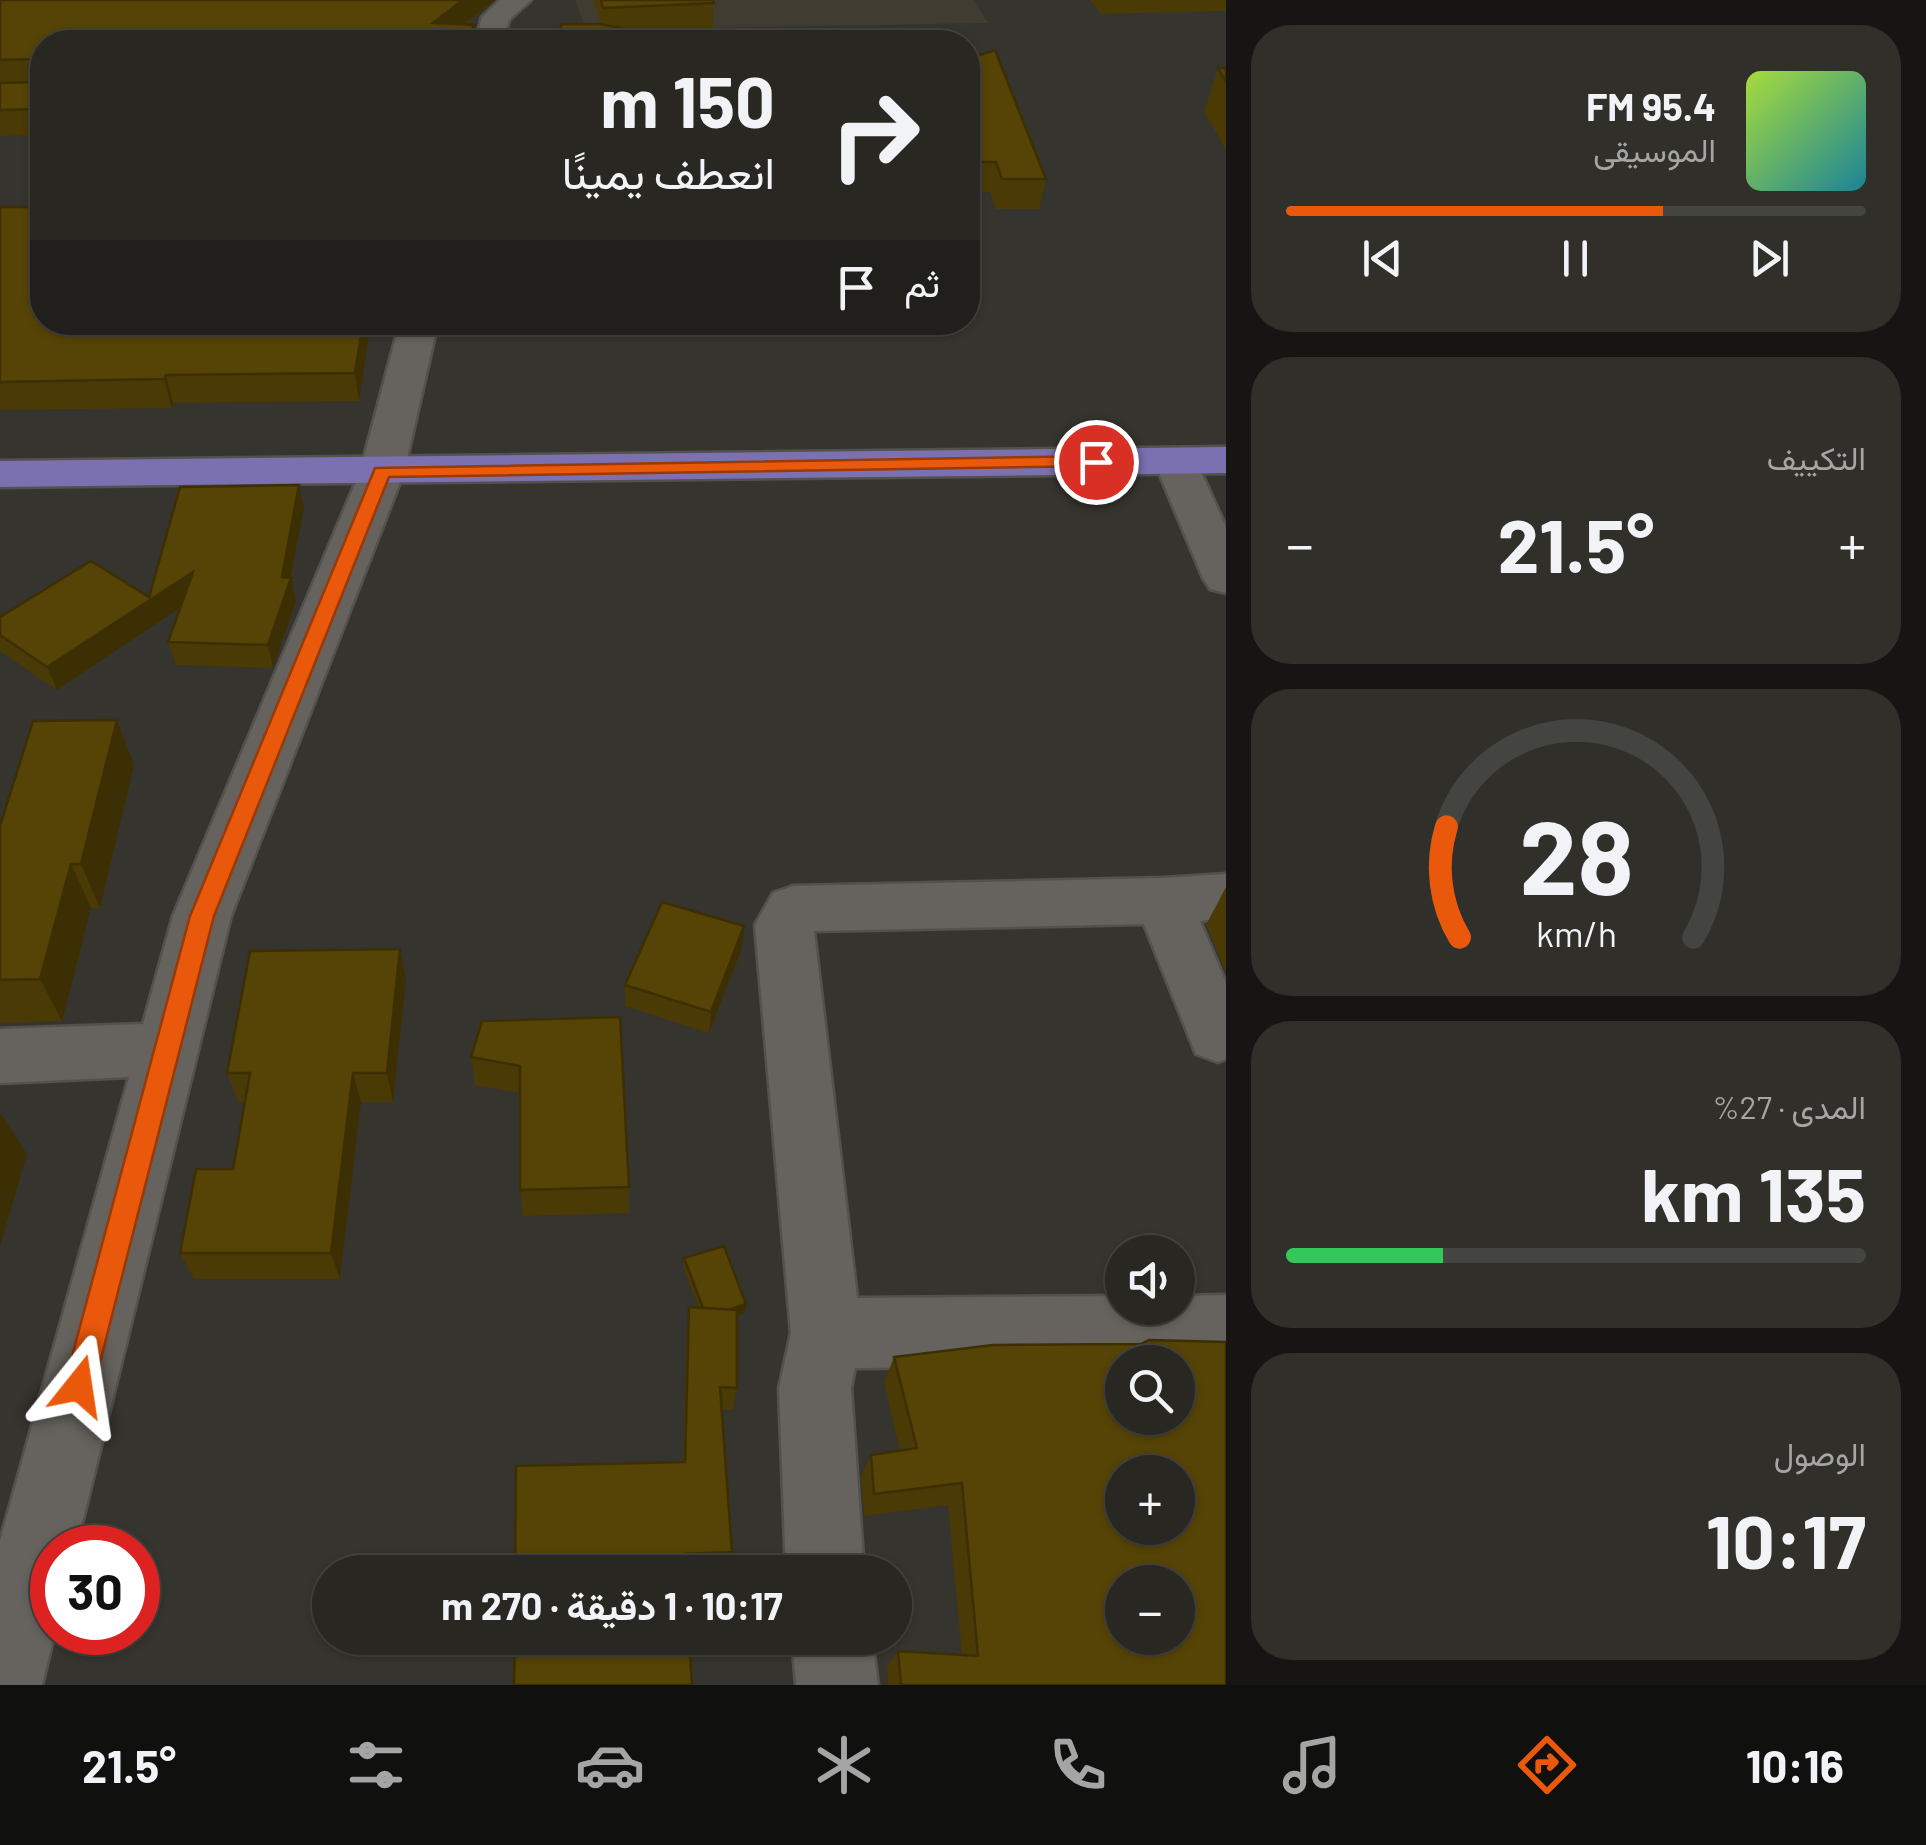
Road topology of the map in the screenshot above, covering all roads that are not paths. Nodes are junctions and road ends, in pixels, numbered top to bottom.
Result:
1 (517, 0) edge
2 (492, 30) edge
3 (416, 335) edge
4 (1226, 460) edge
5 (1176, 461) junction
6 (382, 472) junction
7 (0, 474) edge
8 (1226, 578) edge
9 (1226, 896) edge
10 (1164, 901) junction
11 (1218, 1036) dead end
12 (167, 1050) junction
13 (0, 1056) edge
14 (1226, 1330) edge
15 (826, 1334) junction
16 (824, 1555) edge
17 (834, 1655) edge
18 (0, 1685) edge
19 (837, 1685) edge

1 - 2 street
3 - 6 street
4 - 5 main road
5 - 6 main road
5 - 8 street
6 - 7 main road
6 - 12 street
9 - 10 street
10 - 11 street
10 - 15 street
12 - 13 street
12 - 18 street
14 - 15 street
15 - 16 street
17 - 19 street

